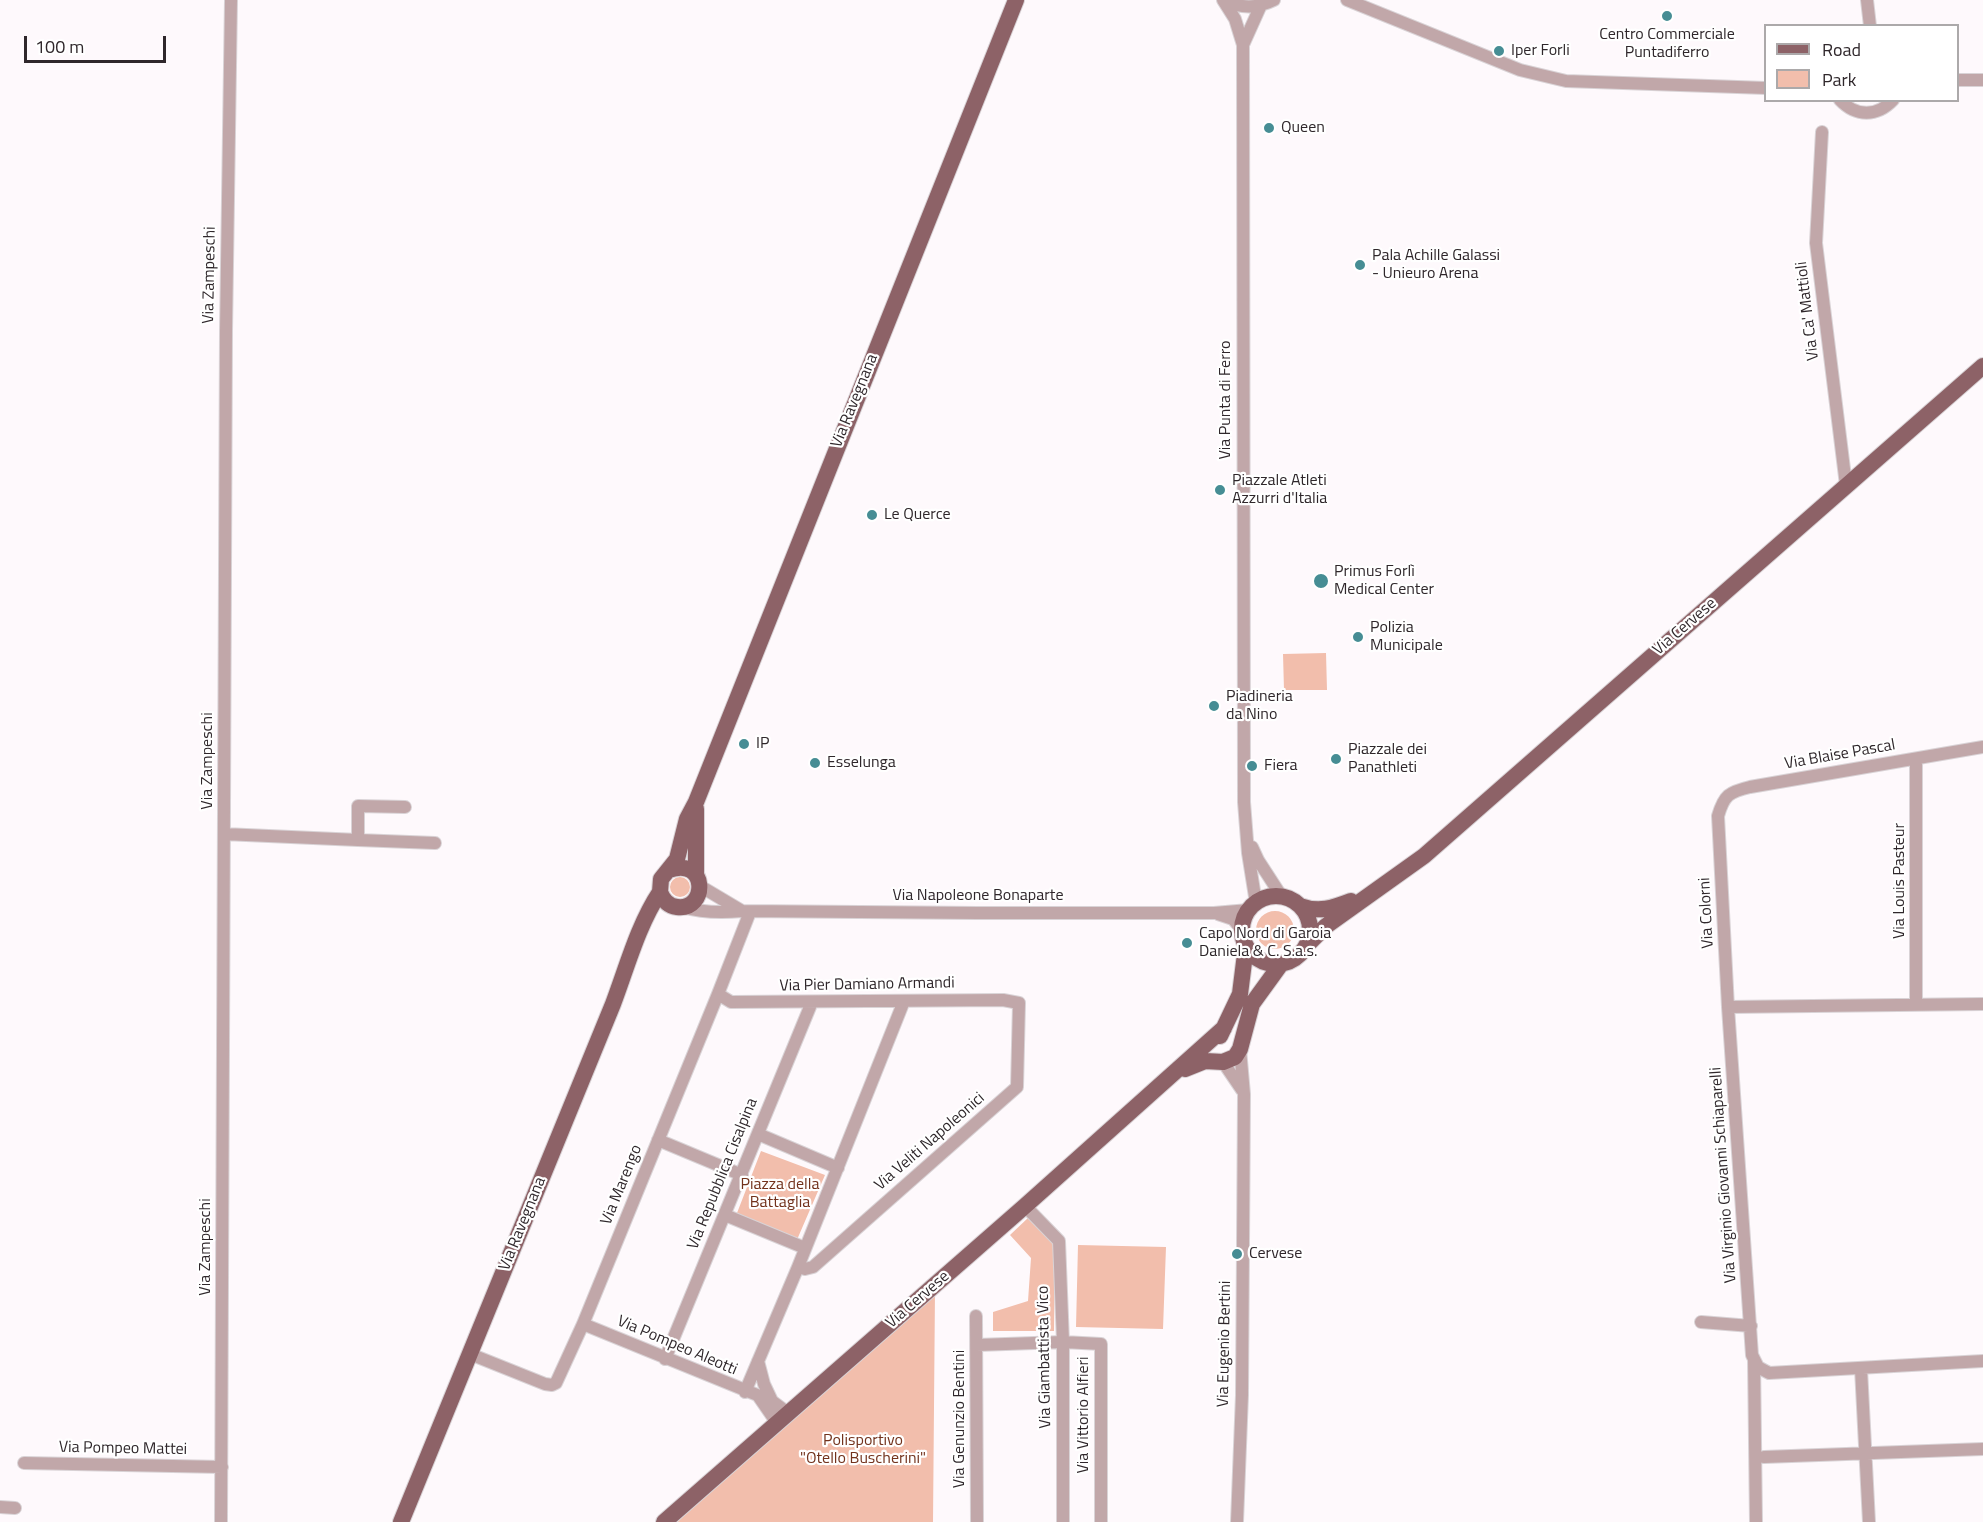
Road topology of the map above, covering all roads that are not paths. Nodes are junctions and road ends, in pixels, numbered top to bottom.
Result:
1 (231, 0) edge
2 (1016, 0) edge
3 (1224, 0) edge
4 (1274, 0) edge
5 (1347, 0) edge
6 (1359, 3) edge
7 (1867, 4) edge
8 (1261, 5) junction
9 (1862, 24) edge
10 (1870, 24) edge
11 (1243, 45) junction
12 (1959, 80) edge
13 (1983, 80) edge
14 (1764, 88) edge
15 (1842, 102) edge
16 (1891, 102) edge
17 (1822, 132) dead end
18 (1983, 366) edge
19 (1846, 485) junction
20 (1983, 747) edge
21 (1916, 759) junction
22 (696, 802) junction
23 (405, 807) dead end
24 (1718, 816) joint
25 (224, 834) junction
26 (1246, 836) junction
27 (358, 840) junction
28 (435, 843) dead end
29 (669, 870) junction
30 (698, 880) junction
31 (1384, 885) junction
32 (660, 892) junction
33 (1282, 897) junction
34 (1253, 906) junction
35 (1300, 906) junction
36 (678, 907) junction
37 (746, 911) junction
38 (1214, 913) junction
39 (642, 926) junction
40 (1244, 938) junction
41 (1307, 945) junction
42 (1281, 964) junction
43 (718, 994) junction
44 (904, 1001) junction
45 (812, 1002) junction
46 (1019, 1003) joint
47 (1916, 1004) junction
48 (1983, 1004) edge
49 (1728, 1007) junction
50 (1224, 1028) junction
51 (1240, 1048) junction
52 (1223, 1062) junction
53 (1171, 1076) junction
54 (1244, 1094) junction
55 (758, 1134) junction
56 (658, 1140) junction
57 (838, 1168) junction
58 (742, 1175) junction
59 (1026, 1206) junction
60 (725, 1215) junction
61 (805, 1248) junction
62 (798, 1267) junction
63 (975, 1316) dead end
64 (1701, 1322) dead end
65 (583, 1324) junction
66 (1751, 1326) junction
67 (1063, 1342) junction
68 (977, 1345) junction
69 (470, 1354) junction
70 (665, 1359) junction
71 (1754, 1359) junction
72 (758, 1361) junction
73 (1983, 1361) edge
74 (1861, 1369) junction
75 (745, 1392) junction
76 (765, 1399) junction
77 (782, 1418) junction
78 (1983, 1449) edge
79 (1865, 1453) junction
80 (1764, 1457) dead end
81 (24, 1463) dead end
82 (222, 1467) junction
83 (0, 1507) edge
84 (15, 1508) dead end
85 (221, 1522) edge
86 (402, 1522) edge
87 (664, 1522) edge
88 (977, 1522) edge
89 (1063, 1522) edge
90 (1101, 1522) edge
91 (1237, 1522) edge
92 (1756, 1522) edge
93 (1869, 1522) edge

1 - 25 street, Via Zampeschi
2 - 22 main road, Via Ravegnana
3 - 8 street
3 - 11 street
4 - 8 street
5 - 6 street
6 - 14 street
7 - 9 street
7 - 10 street
8 - 11 street, Via Punta di Ferro
11 - 26 street, Via Punta di Ferro
12 - 13 street
15 - 16 street
17 - 19 street, Via Ca' Mattioli
18 - 19 main road, Via Cervese
19 - 31 main road, Via Cervese
20 - 21 street, Via Blaise Pascal
21 - 24 street, Via Blaise Pascal
21 - 47 street, Via Louis Pasteur
22 - 29 main road, Via Ravegnana
22 - 30 main road, Via Ravegnana
23 - 27 street
24 - 49 street, Via Colorni
25 - 27 street
25 - 82 street, Via Zampeschi
26 - 33 street, Via Punta di Ferro
26 - 34 street, Via Punta di Ferro
27 - 28 street
29 - 30 main road
29 - 32 main road
30 - 36 main road
30 - 37 street, Via Napoleone Bonaparte
31 - 35 main road, Via Cervese
31 - 41 main road, Via Cervese
32 - 36 main road
32 - 39 main road, Via Ravegnana
33 - 34 main road
33 - 35 main road, Via Cervese
34 - 38 street, Via Napoleone Bonaparte
34 - 40 main road, Via Cervese
35 - 41 main road
36 - 37 street, Via Napoleone Bonaparte
36 - 39 main road
37 - 38 street, Via Napoleone Bonaparte
37 - 43 street, Via Marengo
38 - 40 street, Via Napoleone Bonaparte
39 - 69 main road, Via Ravegnana
40 - 42 main road
40 - 50 main road, Via Cervese
41 - 42 main road, Via Cervese
42 - 51 main road, Via Cervese
43 - 45 street, Via Pier Damiano Armandi
43 - 56 street, Via Marengo
44 - 45 street, Via Pier Damiano Armandi
44 - 46 street, Via Pier Damiano Armandi
44 - 57 street
45 - 55 street, Via Repubblica Cisalpina
46 - 62 street, Via Veliti Napoleonici
47 - 48 street
47 - 49 street
49 - 66 street, Via Virginio Giovanni Schiaparelli
50 - 52 main road, Via Cervese
50 - 53 main road, Via Cervese
51 - 52 main road
51 - 54 street, Via Eugenio Bertini
52 - 53 main road, Via Cervese
52 - 54 street
53 - 59 main road, Via Cervese
54 - 91 street, Via Eugenio Bertini
55 - 57 street
55 - 58 street, Via Repubblica Cisalpina
56 - 58 street
56 - 65 street, Via Marengo
57 - 61 street
58 - 60 street, Via Repubblica Cisalpina
59 - 67 street, Via Giambattista Vico
59 - 77 main road, Via Cervese
60 - 61 street
60 - 70 street, Via Repubblica Cisalpina
61 - 62 street
62 - 72 street
63 - 68 street, Via Genunzio Bentini
64 - 66 street
65 - 69 street, Via Marengo
65 - 70 street, Via Pompeo Aleotti
66 - 71 street, Via Virginio Giovanni Schiaparelli
67 - 68 street
67 - 89 street, Via Giambattista Vico
67 - 90 street, Via Vittorio Alfieri
68 - 88 street, Via Genunzio Bentini
69 - 86 main road, Via Ravegnana
70 - 75 street, Via Pompeo Aleotti
71 - 74 street
71 - 92 street, Via Virginio Giovanni Schiaparelli
72 - 75 street
72 - 76 street
73 - 74 street
74 - 79 street
75 - 76 street, Via Pompeo Aleotti
76 - 77 street
77 - 87 main road, Via Cervese
78 - 79 street
79 - 80 street
79 - 93 street
81 - 82 street, Via Pompeo Mattei
82 - 85 street, Via Zampeschi
83 - 84 street

